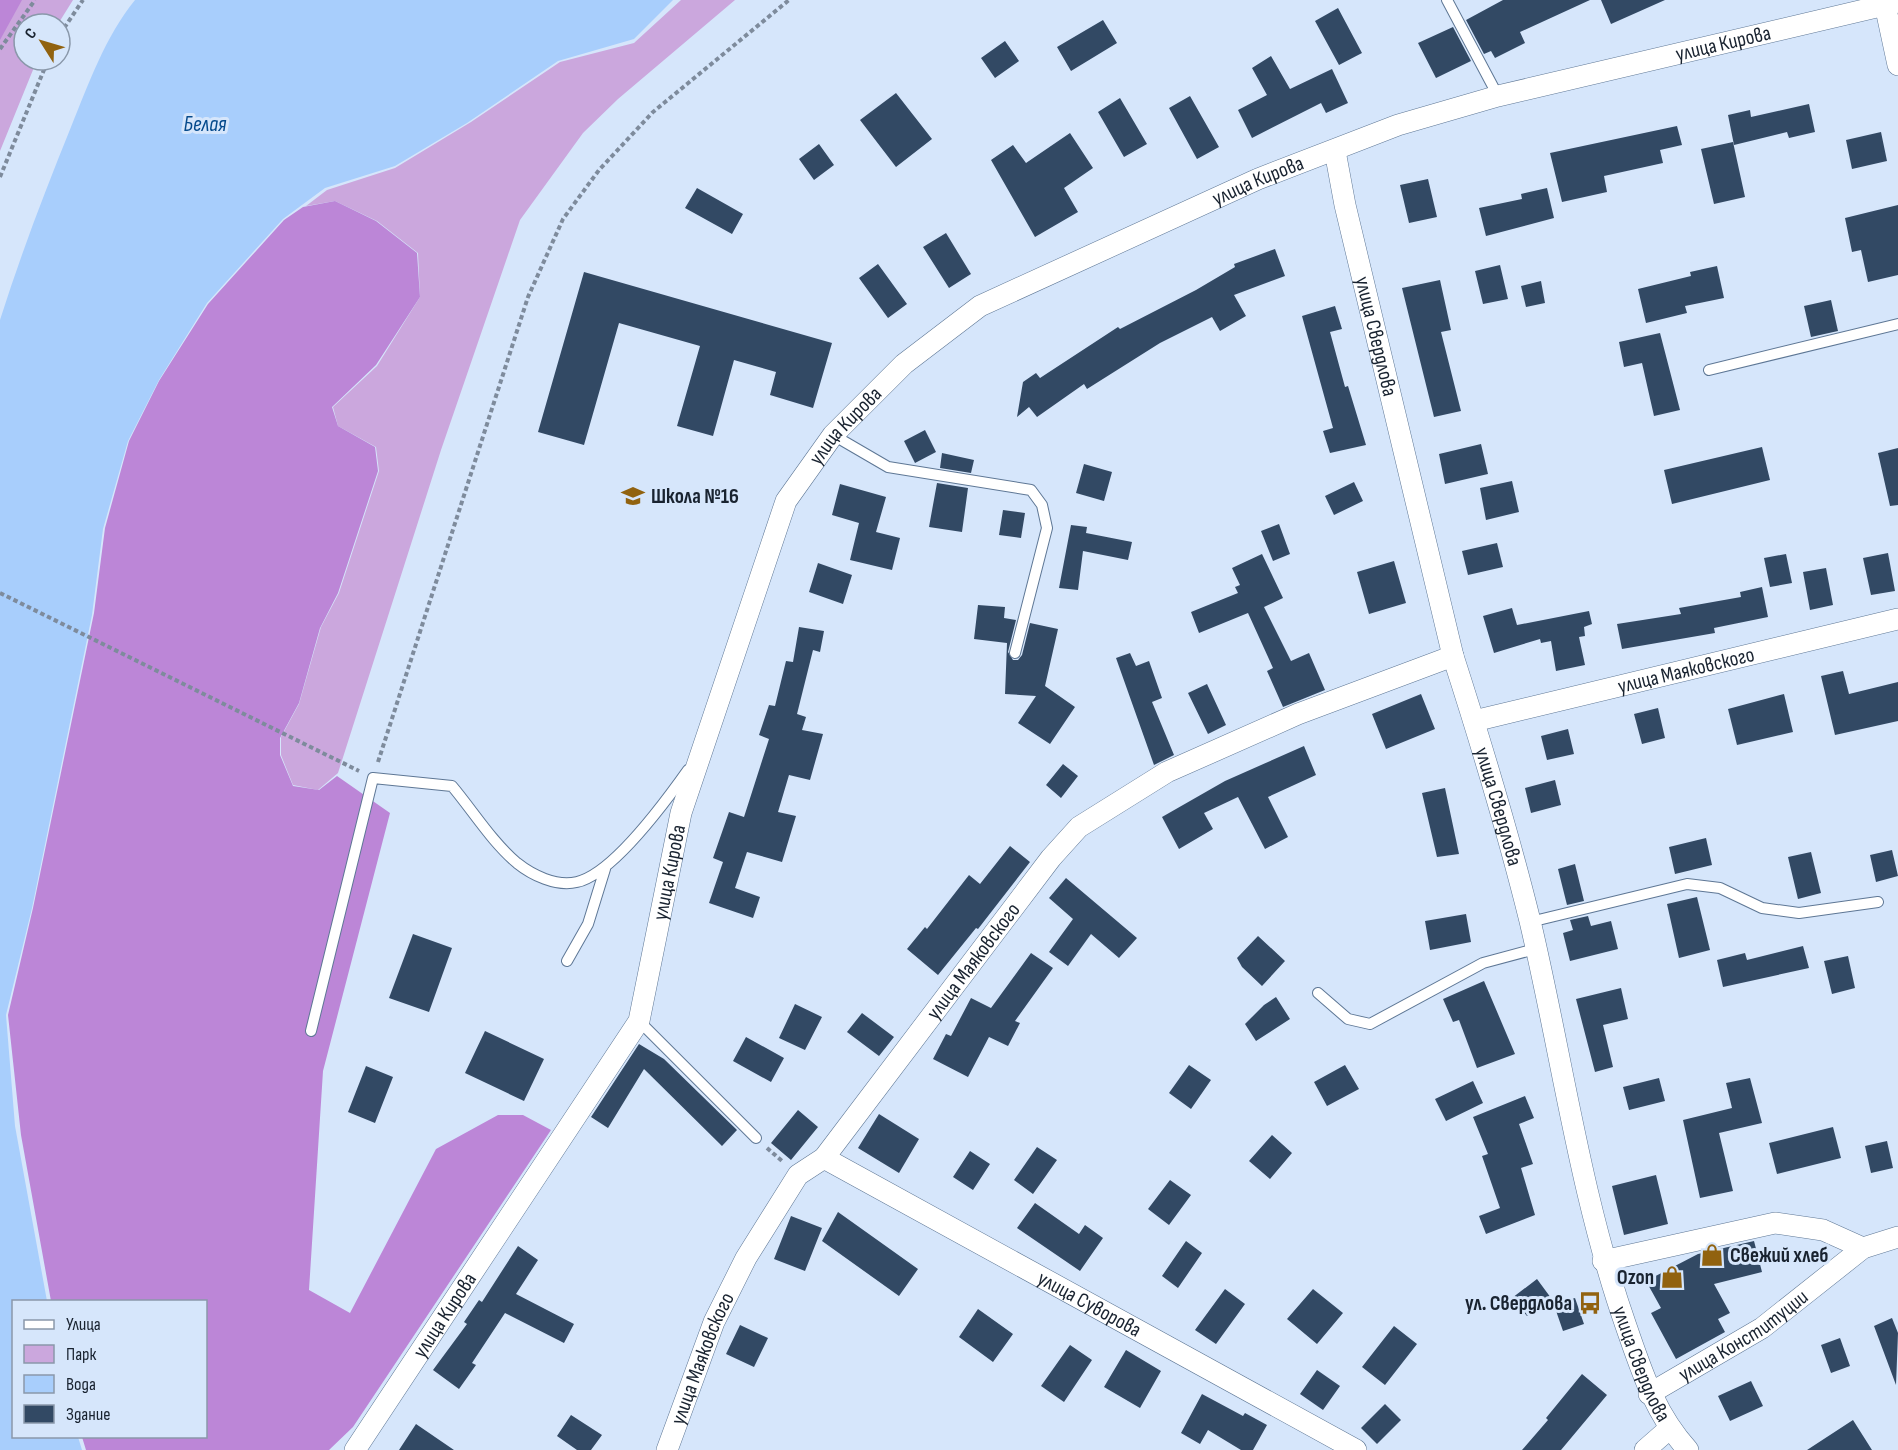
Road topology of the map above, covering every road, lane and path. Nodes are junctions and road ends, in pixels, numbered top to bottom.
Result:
1 (35, 0) edge
2 (83, 0) edge
3 (789, 0) edge
4 (1447, 0) edge
5 (1889, 2) edge
6 (72, 16) edge
7 (0, 49) edge
8 (1898, 65) edge
9 (43, 72) edge
10 (1498, 96) junction
11 (1335, 151) junction
12 (0, 177) edge
13 (1898, 324) edge
14 (1709, 370) dead end
15 (833, 435) junction
16 (0, 592) edge
17 (1898, 619) edge
18 (1015, 653) dead end
19 (1453, 656) junction
20 (1474, 721) junction
21 (701, 753) junction
22 (378, 760) dead end
23 (373, 778) junction
24 (605, 869) junction
25 (1878, 902) dead end
26 (1530, 922) junction
27 (1535, 948) junction
28 (567, 961) dead end
29 (1318, 993) dead end
30 (639, 1021) junction
31 (311, 1031) dead end
32 (756, 1137) joint
33 (824, 1158) junction
34 (798, 1176) junction
35 (1898, 1237) edge
36 (1863, 1248) junction
37 (1603, 1261) junction
38 (1649, 1394) junction
39 (1669, 1429) junction
40 (355, 1450) edge
41 (667, 1450) edge
42 (1356, 1450) edge
43 (1645, 1450) edge
44 (1688, 1450) edge

1 - 7 path
2 - 6 path
3 - 22 path
4 - 10 lane
5 - 8 street
5 - 10 street, улица Кирова
9 - 12 path
10 - 11 street, улица Кирова
11 - 15 street, улица Кирова
11 - 19 street, улица Свердлова
13 - 14 lane
15 - 18 lane
15 - 21 street, улица Кирова
16 - 23 path
17 - 20 street, улица Маяковского
19 - 20 street, улица Свердлова
19 - 33 street, улица Маяковского
20 - 26 street, улица Свердлова
21 - 24 lane
21 - 30 street, улица Кирова
23 - 24 lane
23 - 31 lane
24 - 28 lane
25 - 26 lane
26 - 27 street, улица Свердлова
27 - 29 lane
27 - 37 street, улица Свердлова
30 - 32 lane
30 - 40 street, улица Кирова
32 - 34 path
33 - 34 street, улица Маяковского
33 - 42 street, улица Суворова
34 - 41 street, улица Маяковского
35 - 36 street, улица Конституции
36 - 37 street
36 - 38 street, улица Конституции
37 - 38 street, улица Свердлова
38 - 39 street, улица Свердлова
39 - 43 street
39 - 44 street, улица Свердлова

